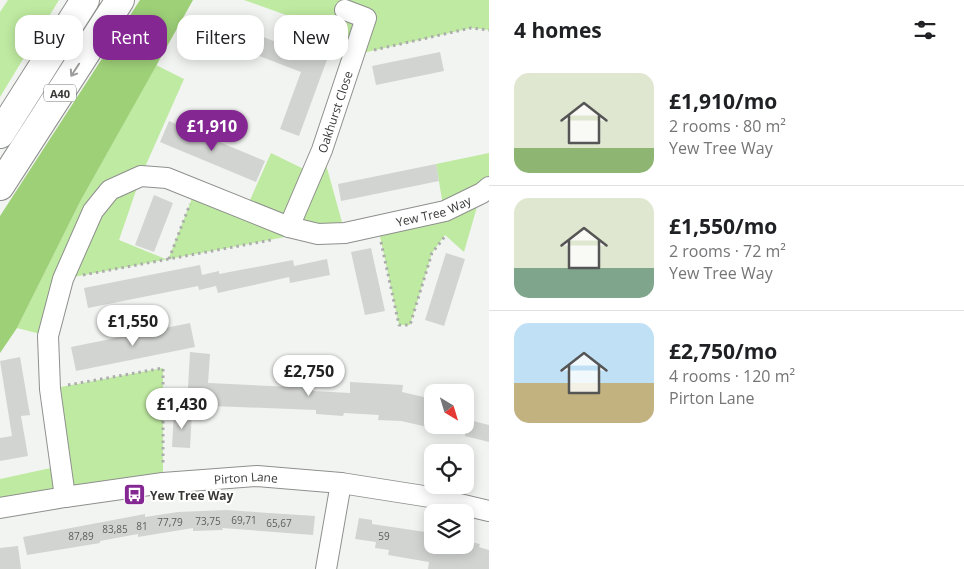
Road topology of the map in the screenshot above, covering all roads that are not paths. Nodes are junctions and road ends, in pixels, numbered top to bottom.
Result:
1 (85, 0) edge
2 (120, 0) edge
3 (345, 10) dead end
4 (0, 134) edge
5 (0, 186) edge
6 (489, 187) edge
7 (289, 227) junction
8 (341, 483) junction
9 (65, 497) junction
10 (0, 508) edge
11 (489, 511) edge
12 (326, 569) edge

1 - 4 highway, A40
2 -> 5 highway, A40
3 - 7 street, Oakhurst Close
6 - 7 street, Yew Tree Way
7 - 9 street, Yew Tree Way
8 - 9 street, Pirton Lane
8 - 11 street, Pirton Lane
8 - 12 street
9 - 10 street, Pirton Lane

